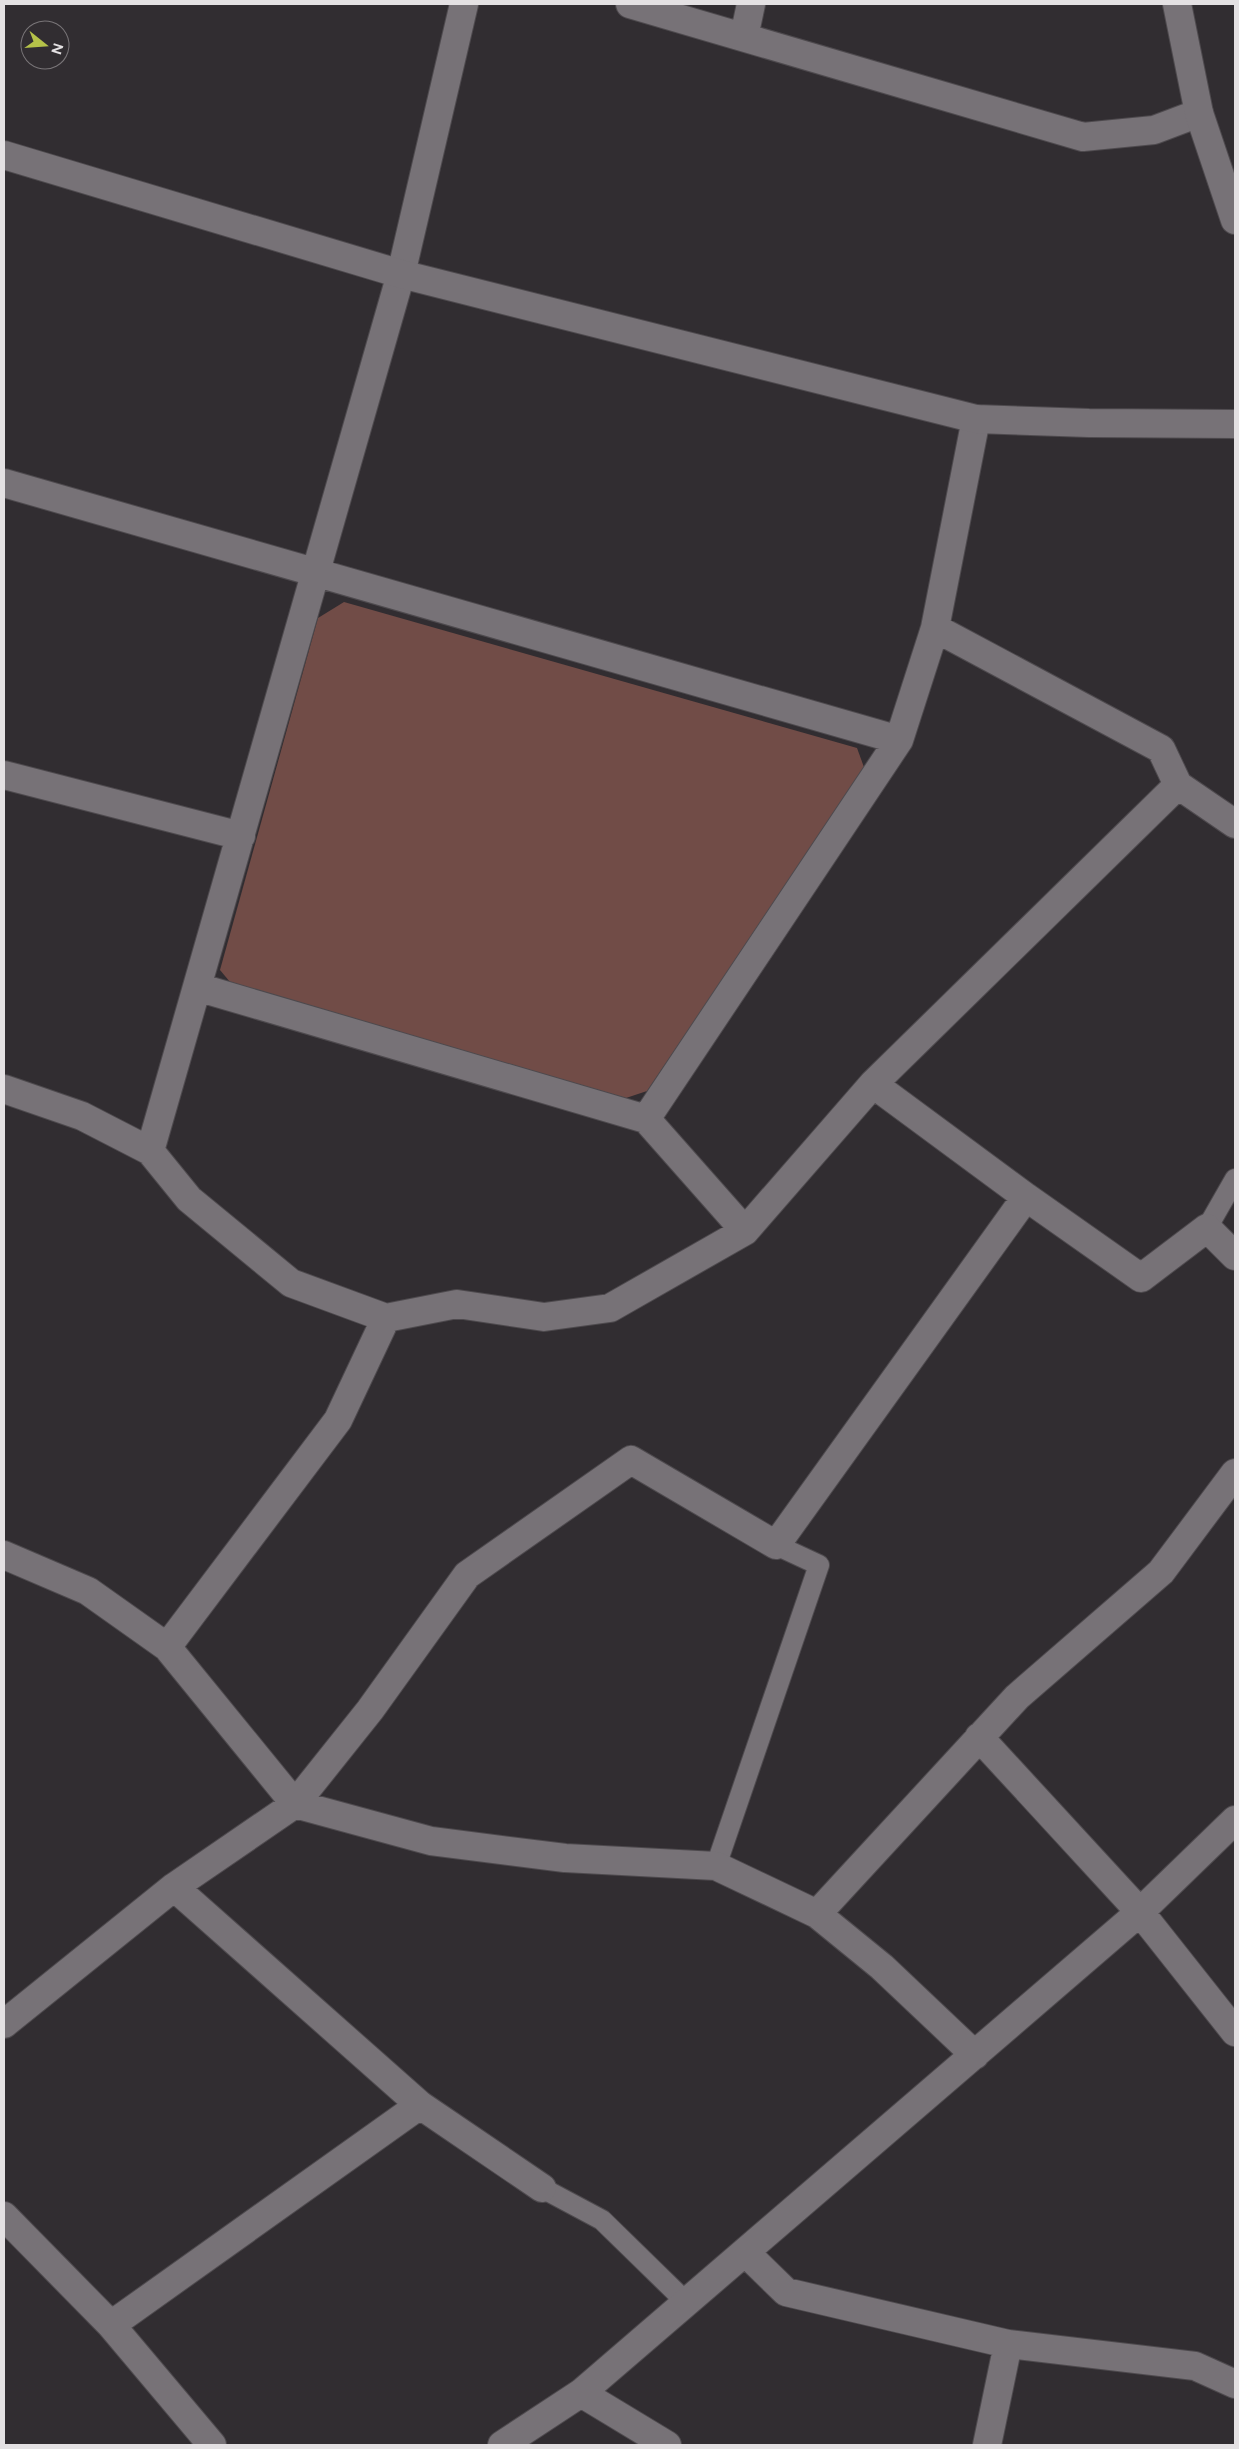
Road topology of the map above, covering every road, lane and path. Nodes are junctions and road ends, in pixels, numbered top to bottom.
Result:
1 (464, 4) edge
2 (630, 4) edge
3 (751, 4) edge
4 (1177, 4) edge
5 (744, 37) junction
6 (1199, 113) junction
7 (4, 155) edge
8 (1228, 181) edge
9 (1235, 220) edge
10 (401, 274) junction
11 (976, 419) junction
12 (1235, 424) edge
13 (4, 483) edge
14 (316, 574) junction
15 (935, 628) junction
16 (899, 740) junction
17 (4, 775) edge
18 (1178, 785) junction
19 (1235, 824) edge
20 (240, 836) junction
21 (197, 988) junction
22 (873, 1084) junction
23 (4, 1089) edge
24 (646, 1119) junction
25 (150, 1151) junction
26 (1235, 1179) edge
27 (1026, 1197) junction
28 (1207, 1228) junction
29 (746, 1231) junction
30 (1235, 1256) edge
31 (386, 1318) junction
32 (1235, 1473) edge
33 (776, 1545) junction
34 (4, 1555) edge
35 (167, 1647) junction
36 (979, 1737) junction
37 (295, 1804) junction
38 (1235, 1820) edge
39 (716, 1866) junction
40 (174, 1887) junction
41 (1140, 1912) junction
42 (817, 1914) junction
43 (4, 2024) edge
44 (1235, 2032) edge
45 (975, 2055) junction
46 (420, 2105) junction
47 (542, 2188) joint
48 (4, 2216) edge
49 (745, 2252) junction
50 (687, 2302) junction
51 (111, 2325) junction
52 (1008, 2344) junction
53 (1235, 2384) edge
54 (581, 2393) junction
55 (212, 2445) edge
56 (502, 2445) edge
57 (667, 2445) edge
58 (987, 2445) edge

1 - 10 street
2 - 5 street
3 - 5 street
4 - 6 street
5 - 6 street
6 - 8 street
7 - 10 street
8 - 9 street
10 - 11 street
10 - 14 street
11 - 12 street
11 - 15 street
13 - 14 street
14 - 16 street
14 - 20 street
15 - 16 street
15 - 18 street
16 - 24 street
17 - 20 street
18 - 19 street
18 - 22 street
20 - 21 street
21 - 24 street
21 - 25 street
22 - 27 street
22 - 29 street
23 - 25 street
24 - 29 street
25 - 31 street
26 - 28 lane
27 - 28 street
27 - 33 street
28 - 30 street
29 - 31 street
31 - 35 street
32 - 36 street
33 - 37 street
33 - 39 lane
34 - 35 street
35 - 37 street
36 - 41 street
36 - 42 street
37 - 39 street
37 - 40 street
38 - 41 street
39 - 42 street
40 - 43 street
40 - 46 street
41 - 44 street
41 - 45 street
42 - 45 street
45 - 49 street
46 - 47 street
46 - 51 street
47 - 50 lane
48 - 51 street
49 - 50 street
49 - 52 street
50 - 54 street
51 - 55 street
52 - 53 street
52 - 58 street
54 - 56 street
54 - 57 street

